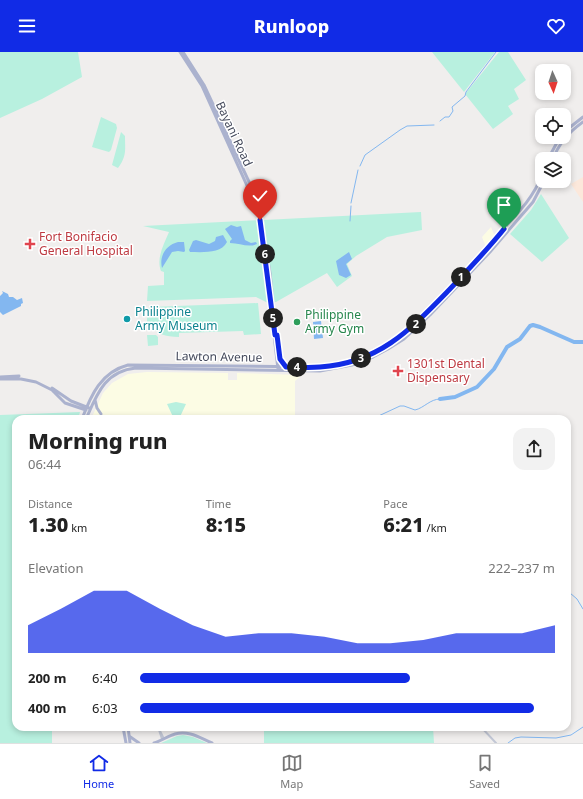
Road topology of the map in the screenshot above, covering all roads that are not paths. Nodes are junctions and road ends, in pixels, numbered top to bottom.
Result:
1 (182, 52) edge
2 (583, 117) edge
3 (583, 122) edge
4 (571, 126) edge
5 (557, 152) edge
6 (535, 188) edge
7 (540, 188) edge
8 (278, 359) junction
9 (270, 367) junction
10 (286, 367) junction
11 (279, 369) junction
12 (0, 378) edge
13 (95, 398) junction
14 (88, 409) junction
15 (84, 415) edge
16 (88, 415) edge
17 (100, 415) edge
18 (124, 731) edge
19 (128, 731) edge
20 (160, 731) edge
21 (485, 731) edge
22 (129, 736) junction
23 (163, 739) junction
24 (126, 743) edge
25 (130, 743) edge
26 (139, 743) edge
27 (154, 743) edge
28 (212, 743) edge
29 (496, 743) edge

1 - 8 main road, Bayani Road
2 - 4 main road
3 - 5 main road
6 - 10 main road, Lawton Avenue
7 - 11 main road, Lawton Avenue
8 - 9 main road
8 - 10 main road
8 - 11 main road, Bayani Road
9 - 11 main road, Lawton Avenue
9 - 14 main road, Lawton Avenue
10 - 11 main road, Lawton Avenue
11 - 13 main road, Lawton Avenue
12 - 14 main road
13 - 14 main road, Lawton Avenue
13 - 17 main road
14 - 15 main road, Lawton Avenue
14 - 16 main road, Lawton Avenue
18 - 24 main road
19 - 22 main road
20 - 23 street
21 - 29 street
22 - 25 main road
22 - 26 main road
23 - 27 main road
23 - 28 main road

